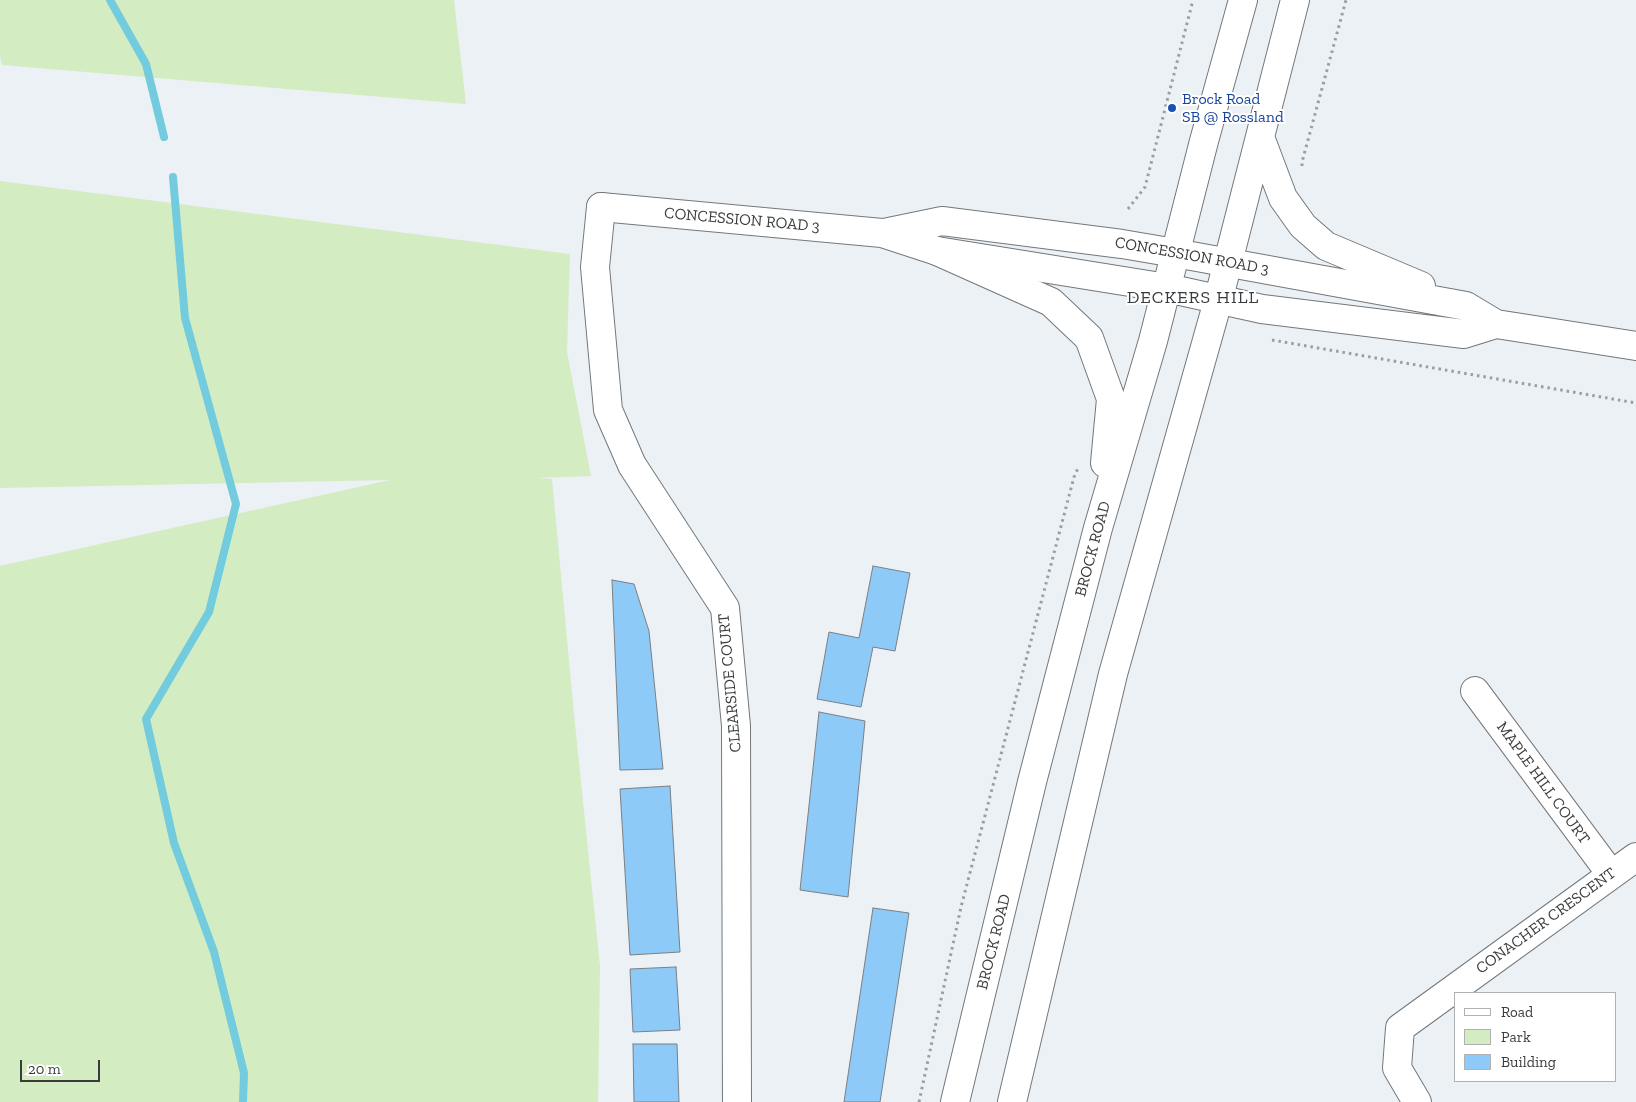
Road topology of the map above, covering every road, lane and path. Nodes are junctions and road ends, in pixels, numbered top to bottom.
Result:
1 (1194, 0) edge
2 (1243, 0) edge
3 (1295, 0) edge
4 (1346, 0) edge
5 (1260, 137) junction
6 (1302, 170) dead end
7 (601, 207) joint
8 (1128, 209) dead end
9 (882, 233) junction
10 (937, 251) junction
11 (1175, 253) junction
12 (1228, 262) junction
13 (1167, 288) junction
14 (1218, 301) junction
15 (1466, 306) junction
16 (1496, 324) junction
17 (1267, 339) dead end
18 (1636, 346) edge
19 (1636, 403) edge
20 (1081, 462) dead end
21 (1098, 528) junction
22 (1476, 691) dead end
23 (1636, 857) edge
24 (1611, 874) junction
25 (738, 1102) edge
26 (919, 1102) edge
27 (955, 1102) edge
28 (1012, 1102) edge
29 (1417, 1102) edge

1 - 8 path
2 - 11 main road, BROCK ROAD
3 - 5 main road
4 - 6 path
5 - 12 main road
5 - 15 main road
7 - 9 main road, CONCESSION ROAD 3
7 - 25 main road, CLEARSIDE COURT
9 - 10 main road, CONCESSION ROAD 3
9 - 11 main road, CONCESSION ROAD 3
10 - 13 main road, CONCESSION ROAD 3
10 - 21 main road
11 - 12 main road, CONCESSION ROAD 3
11 - 13 main road, BROCK ROAD
12 - 14 main road
12 - 15 main road, CONCESSION ROAD 3
13 - 14 main road, CONCESSION ROAD 3
13 - 21 main road, BROCK ROAD
14 - 16 main road, CONCESSION ROAD 3
14 - 28 main road
15 - 16 main road, CONCESSION ROAD 3
16 - 18 main road, CONCESSION ROAD 3
17 - 19 path
20 - 26 path
21 - 27 main road, BROCK ROAD
22 - 24 main road, MAPLE HILL COURT
23 - 24 main road, CONACHER CRESCENT
24 - 29 main road, CONACHER CRESCENT

